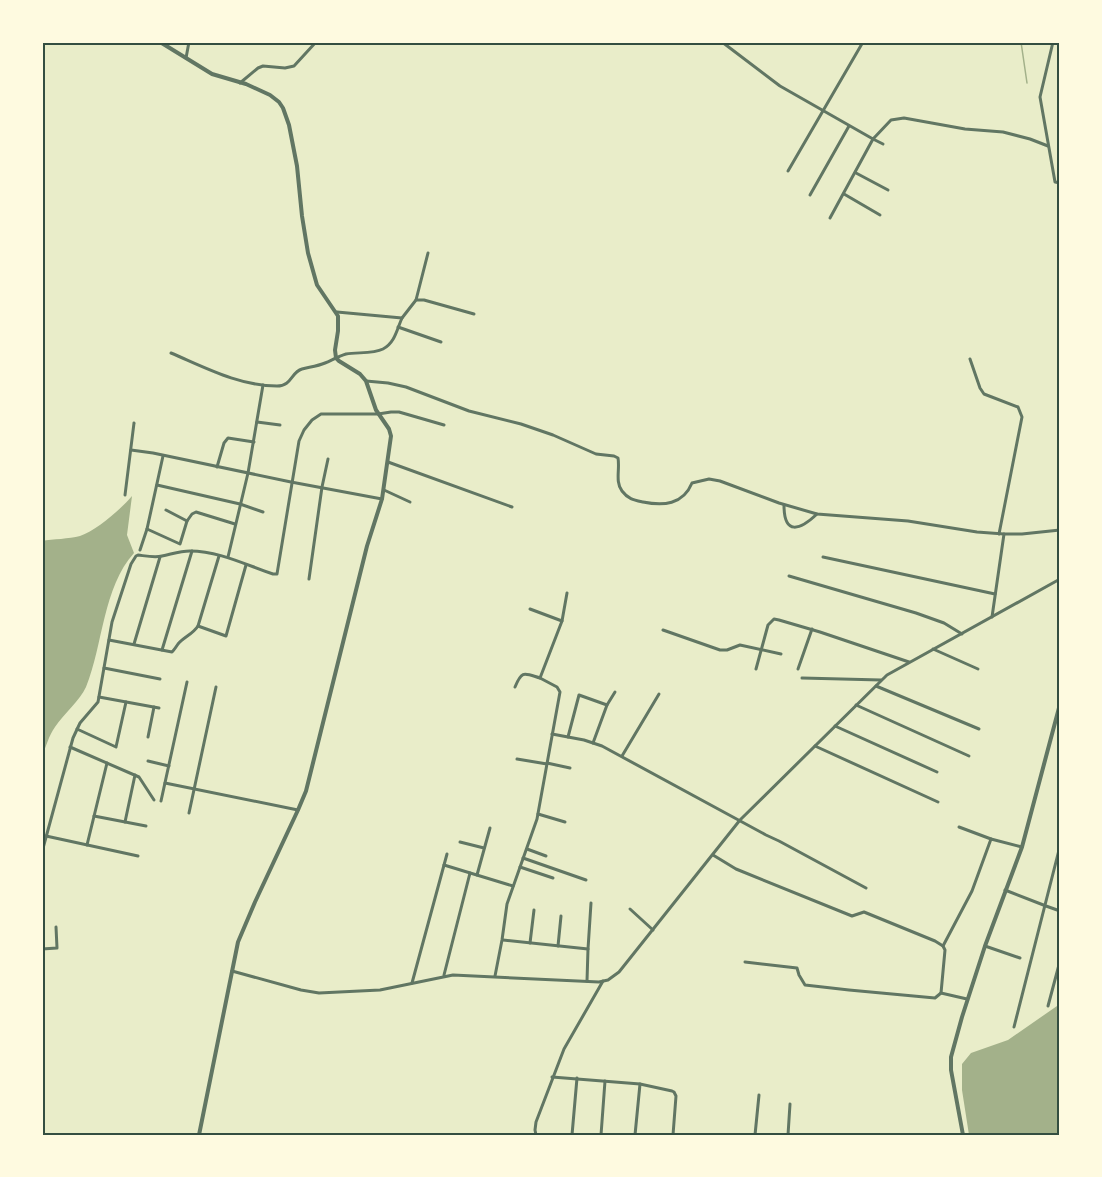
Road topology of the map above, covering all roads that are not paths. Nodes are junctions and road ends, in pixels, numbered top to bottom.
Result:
1 (160, 42) edge
2 (189, 42) edge
3 (316, 42) edge
4 (722, 42) edge
5 (863, 42) edge
6 (1053, 42) edge
7 (186, 58) junction
8 (240, 83) junction
9 (823, 111) junction
10 (849, 126) junction
11 (873, 140) junction
12 (883, 144) dead end
13 (1048, 146) junction
14 (788, 171) dead end
15 (856, 173) junction
16 (1060, 183) edge
17 (888, 190) dead end
18 (844, 194) junction
19 (810, 195) dead end
20 (880, 215) dead end
21 (830, 218) dead end
22 (428, 253) dead end
23 (416, 300) junction
24 (337, 312) junction
25 (474, 314) dead end
26 (402, 318) junction
27 (398, 327) junction
28 (441, 342) dead end
29 (171, 353) dead end
30 (336, 358) junction
31 (970, 359) dead end
32 (366, 381) junction
33 (263, 385) junction
34 (378, 414) junction
35 (134, 423) dead end
36 (257, 423) junction
37 (444, 424) dead end
38 (280, 425) dead end
39 (254, 442) junction
40 (131, 450) junction
41 (163, 456) junction
42 (328, 459) dead end
43 (388, 462) junction
44 (217, 466) junction
45 (248, 473) junction
46 (291, 482) junction
47 (156, 485) junction
48 (322, 488) junction
49 (384, 490) junction
50 (125, 495) dead end
51 (382, 499) junction
52 (410, 501) dead end
53 (240, 504) junction
54 (784, 505) junction
55 (512, 507) dead end
56 (166, 510) dead end
57 (263, 512) dead end
58 (817, 514) junction
59 (187, 521) junction
60 (235, 524) junction
61 (147, 529) junction
62 (1060, 530) edge
63 (999, 534) junction
64 (1005, 534) junction
65 (140, 550) dead end
66 (192, 551) junction
67 (219, 556) junction
68 (160, 557) junction
69 (228, 557) junction
70 (823, 557) dead end
71 (246, 565) junction
72 (789, 576) dead end
73 (309, 579) dead end
74 (1060, 579) edge
75 (567, 593) dead end
76 (994, 594) junction
77 (530, 609) dead end
78 (992, 617) junction
79 (562, 621) junction
80 (198, 626) junction
81 (812, 629) junction
82 (663, 630) dead end
83 (962, 634) junction
84 (109, 640) junction
85 (133, 645) junction
86 (933, 649) junction
87 (761, 650) junction
88 (162, 651) junction
89 (781, 654) dead end
90 (910, 662) junction
91 (104, 668) junction
92 (756, 669) dead end
93 (798, 669) dead end
94 (978, 669) dead end
95 (540, 678) junction
96 (802, 678) dead end
97 (160, 679) dead end
98 (882, 680) junction
99 (187, 681) dead end
100 (876, 686) junction
101 (216, 687) dead end
102 (515, 687) dead end
103 (615, 692) dead end
104 (659, 694) dead end
105 (99, 697) junction
106 (126, 702) junction
107 (1060, 704) edge
108 (607, 705) junction
109 (856, 705) junction
110 (154, 707) junction
111 (159, 708) dead end
112 (835, 726) junction
113 (77, 729) junction
114 (979, 729) dead end
115 (552, 734) junction
116 (148, 737) dead end
117 (568, 737) junction
118 (593, 742) junction
119 (815, 746) junction
120 (70, 747) junction
121 (622, 756) junction
122 (969, 756) dead end
123 (517, 759) dead end
124 (148, 761) dead end
125 (106, 763) junction
126 (547, 764) junction
127 (169, 766) junction
128 (570, 768) dead end
129 (938, 772) dead end
130 (135, 775) junction
131 (165, 783) junction
132 (194, 789) junction
133 (154, 800) dead end
134 (161, 801) dead end
135 (938, 802) dead end
136 (298, 810) junction
137 (189, 813) dead end
138 (538, 814) junction
139 (94, 816) junction
140 (741, 820) junction
141 (125, 822) junction
142 (565, 822) dead end
143 (146, 826) dead end
144 (959, 827) dead end
145 (490, 828) dead end
146 (46, 836) junction
147 (991, 839) junction
148 (460, 842) dead end
149 (87, 845) junction
150 (1060, 846) edge
151 (1022, 847) junction
152 (484, 849) junction
153 (527, 849) junction
154 (42, 852) edge
155 (447, 855) dead end
156 (713, 855) junction
157 (138, 856) dead end
158 (546, 856) dead end
159 (523, 858) junction
160 (444, 865) junction
161 (520, 867) junction
162 (470, 873) junction
163 (477, 875) junction
164 (553, 878) dead end
165 (585, 880) dead end
166 (513, 886) junction
167 (866, 888) dead end
168 (1005, 890) junction
169 (591, 903) dead end
170 (1046, 906) junction
171 (630, 909) dead end
172 (534, 910) dead end
173 (1060, 910) edge
174 (561, 916) dead end
175 (56, 927) dead end
176 (653, 930) junction
177 (502, 940) junction
178 (530, 943) junction
179 (558, 946) junction
180 (943, 946) junction
181 (985, 946) junction
182 (42, 949) edge
183 (588, 949) junction
184 (1020, 958) dead end
185 (1060, 961) edge
186 (745, 962) dead end
187 (232, 971) junction
188 (444, 975) junction
189 (495, 976) junction
190 (587, 981) junction
191 (603, 981) junction
192 (412, 983) junction
193 (941, 993) junction
194 (967, 999) junction
195 (1048, 1006) dead end
196 (1014, 1028) dead end
197 (552, 1077) junction
198 (577, 1078) junction
199 (605, 1081) junction
200 (640, 1084) junction
201 (759, 1095) dead end
202 (790, 1104) dead end
203 (199, 1135) edge
204 (536, 1135) edge
205 (572, 1135) edge
206 (601, 1135) edge
207 (635, 1135) edge
208 (673, 1135) edge
209 (755, 1135) edge
210 (788, 1135) edge
211 (963, 1135) edge

1 - 7 street
2 - 7 street
3 - 8 street
4 - 9 street
5 - 9 street
6 - 13 street
7 - 8 street
8 - 24 street
9 - 10 street
9 - 14 street
10 - 11 street
10 - 19 street
11 - 12 street
11 - 13 street
11 - 15 street
13 - 16 street
15 - 17 street
15 - 18 street
18 - 20 street
18 - 21 street
22 - 23 street
23 - 25 street
23 - 26 street
24 - 26 street
24 - 30 street
26 - 27 street
27 - 28 street
27 - 30 street
29 - 33 street
30 - 32 street
30 - 33 street
31 - 63 street
32 - 34 street
32 - 54 street
33 - 36 street
34 - 37 street
34 - 43 street
34 - 46 street
35 - 40 street
36 - 38 street
36 - 39 street
39 - 44 street
39 - 45 street
40 - 41 street
40 - 50 street
41 - 44 street
41 - 47 street
42 - 48 street
43 - 49 street
43 - 55 street
44 - 45 street
45 - 46 street
45 - 53 street
46 - 48 street
46 - 71 street
47 - 53 street
47 - 61 street
48 - 51 street
48 - 73 street
49 - 51 street
49 - 52 street
51 - 136 street
53 - 57 street
53 - 60 street
54 - 58 street
54 - 58 street
56 - 59 street
58 - 63 street
59 - 60 street
59 - 61 street
60 - 69 street
61 - 65 street
62 - 64 street
63 - 64 street
64 - 76 street
66 - 67 street
66 - 68 street
66 - 88 street
67 - 69 street
67 - 80 street
68 - 84 street
68 - 85 street
69 - 71 street
70 - 76 street
71 - 80 street
72 - 83 street
74 - 78 street
75 - 79 street
76 - 78 street
77 - 79 street
78 - 83 street
79 - 95 street
80 - 88 street
81 - 87 street
81 - 90 street
81 - 93 street
82 - 87 street
83 - 86 street
84 - 85 street
84 - 91 street
85 - 88 street
86 - 90 street
86 - 94 street
87 - 89 street
87 - 92 street
90 - 98 street
91 - 97 street
91 - 105 street
95 - 102 street
95 - 115 street
96 - 98 street
98 - 100 street
99 - 127 street
100 - 109 street
100 - 114 street
101 - 132 street
103 - 108 street
104 - 121 street
105 - 106 street
105 - 113 street
106 - 110 street
106 - 113 street
107 - 151 street
108 - 117 street
108 - 118 street
109 - 112 street
109 - 122 street
110 - 111 street
110 - 116 street
112 - 119 street
112 - 129 street
113 - 120 street
115 - 117 street
115 - 126 street
117 - 118 street
118 - 121 street
119 - 135 street
119 - 140 street
120 - 125 street
120 - 146 street
121 - 140 street
123 - 126 street
124 - 127 street
125 - 130 street
125 - 139 street
126 - 128 street
126 - 138 street
127 - 131 street
130 - 133 street
130 - 141 street
131 - 132 street
131 - 134 street
132 - 136 street
132 - 137 street
136 - 187 street
138 - 142 street
138 - 153 street
139 - 141 street
139 - 149 street
140 - 156 street
140 - 167 street
141 - 143 street
144 - 147 street
145 - 152 street
146 - 149 street
146 - 154 street
147 - 151 street
147 - 180 street
148 - 152 street
149 - 157 street
150 - 170 street
151 - 168 street
152 - 163 street
153 - 158 street
153 - 159 street
155 - 160 street
156 - 176 street
156 - 180 street
159 - 161 street
159 - 165 street
160 - 162 street
160 - 192 street
161 - 164 street
161 - 166 street
162 - 163 street
162 - 188 street
163 - 166 street
166 - 177 street
168 - 170 street
168 - 181 street
169 - 183 street
170 - 173 street
170 - 196 street
171 - 176 street
172 - 178 street
174 - 179 street
175 - 182 street
176 - 191 street
177 - 178 street
177 - 189 street
178 - 179 street
179 - 183 street
180 - 193 street
181 - 184 street
181 - 194 street
183 - 190 street
185 - 195 street
186 - 193 street
187 - 192 street
187 - 203 street
188 - 189 street
188 - 192 street
189 - 190 street
190 - 191 street
191 - 197 street
193 - 194 street
194 - 211 street
197 - 198 street
197 - 204 street
198 - 199 street
198 - 205 street
199 - 200 street
199 - 206 street
200 - 207 street
200 - 208 street
201 - 209 street
202 - 210 street

